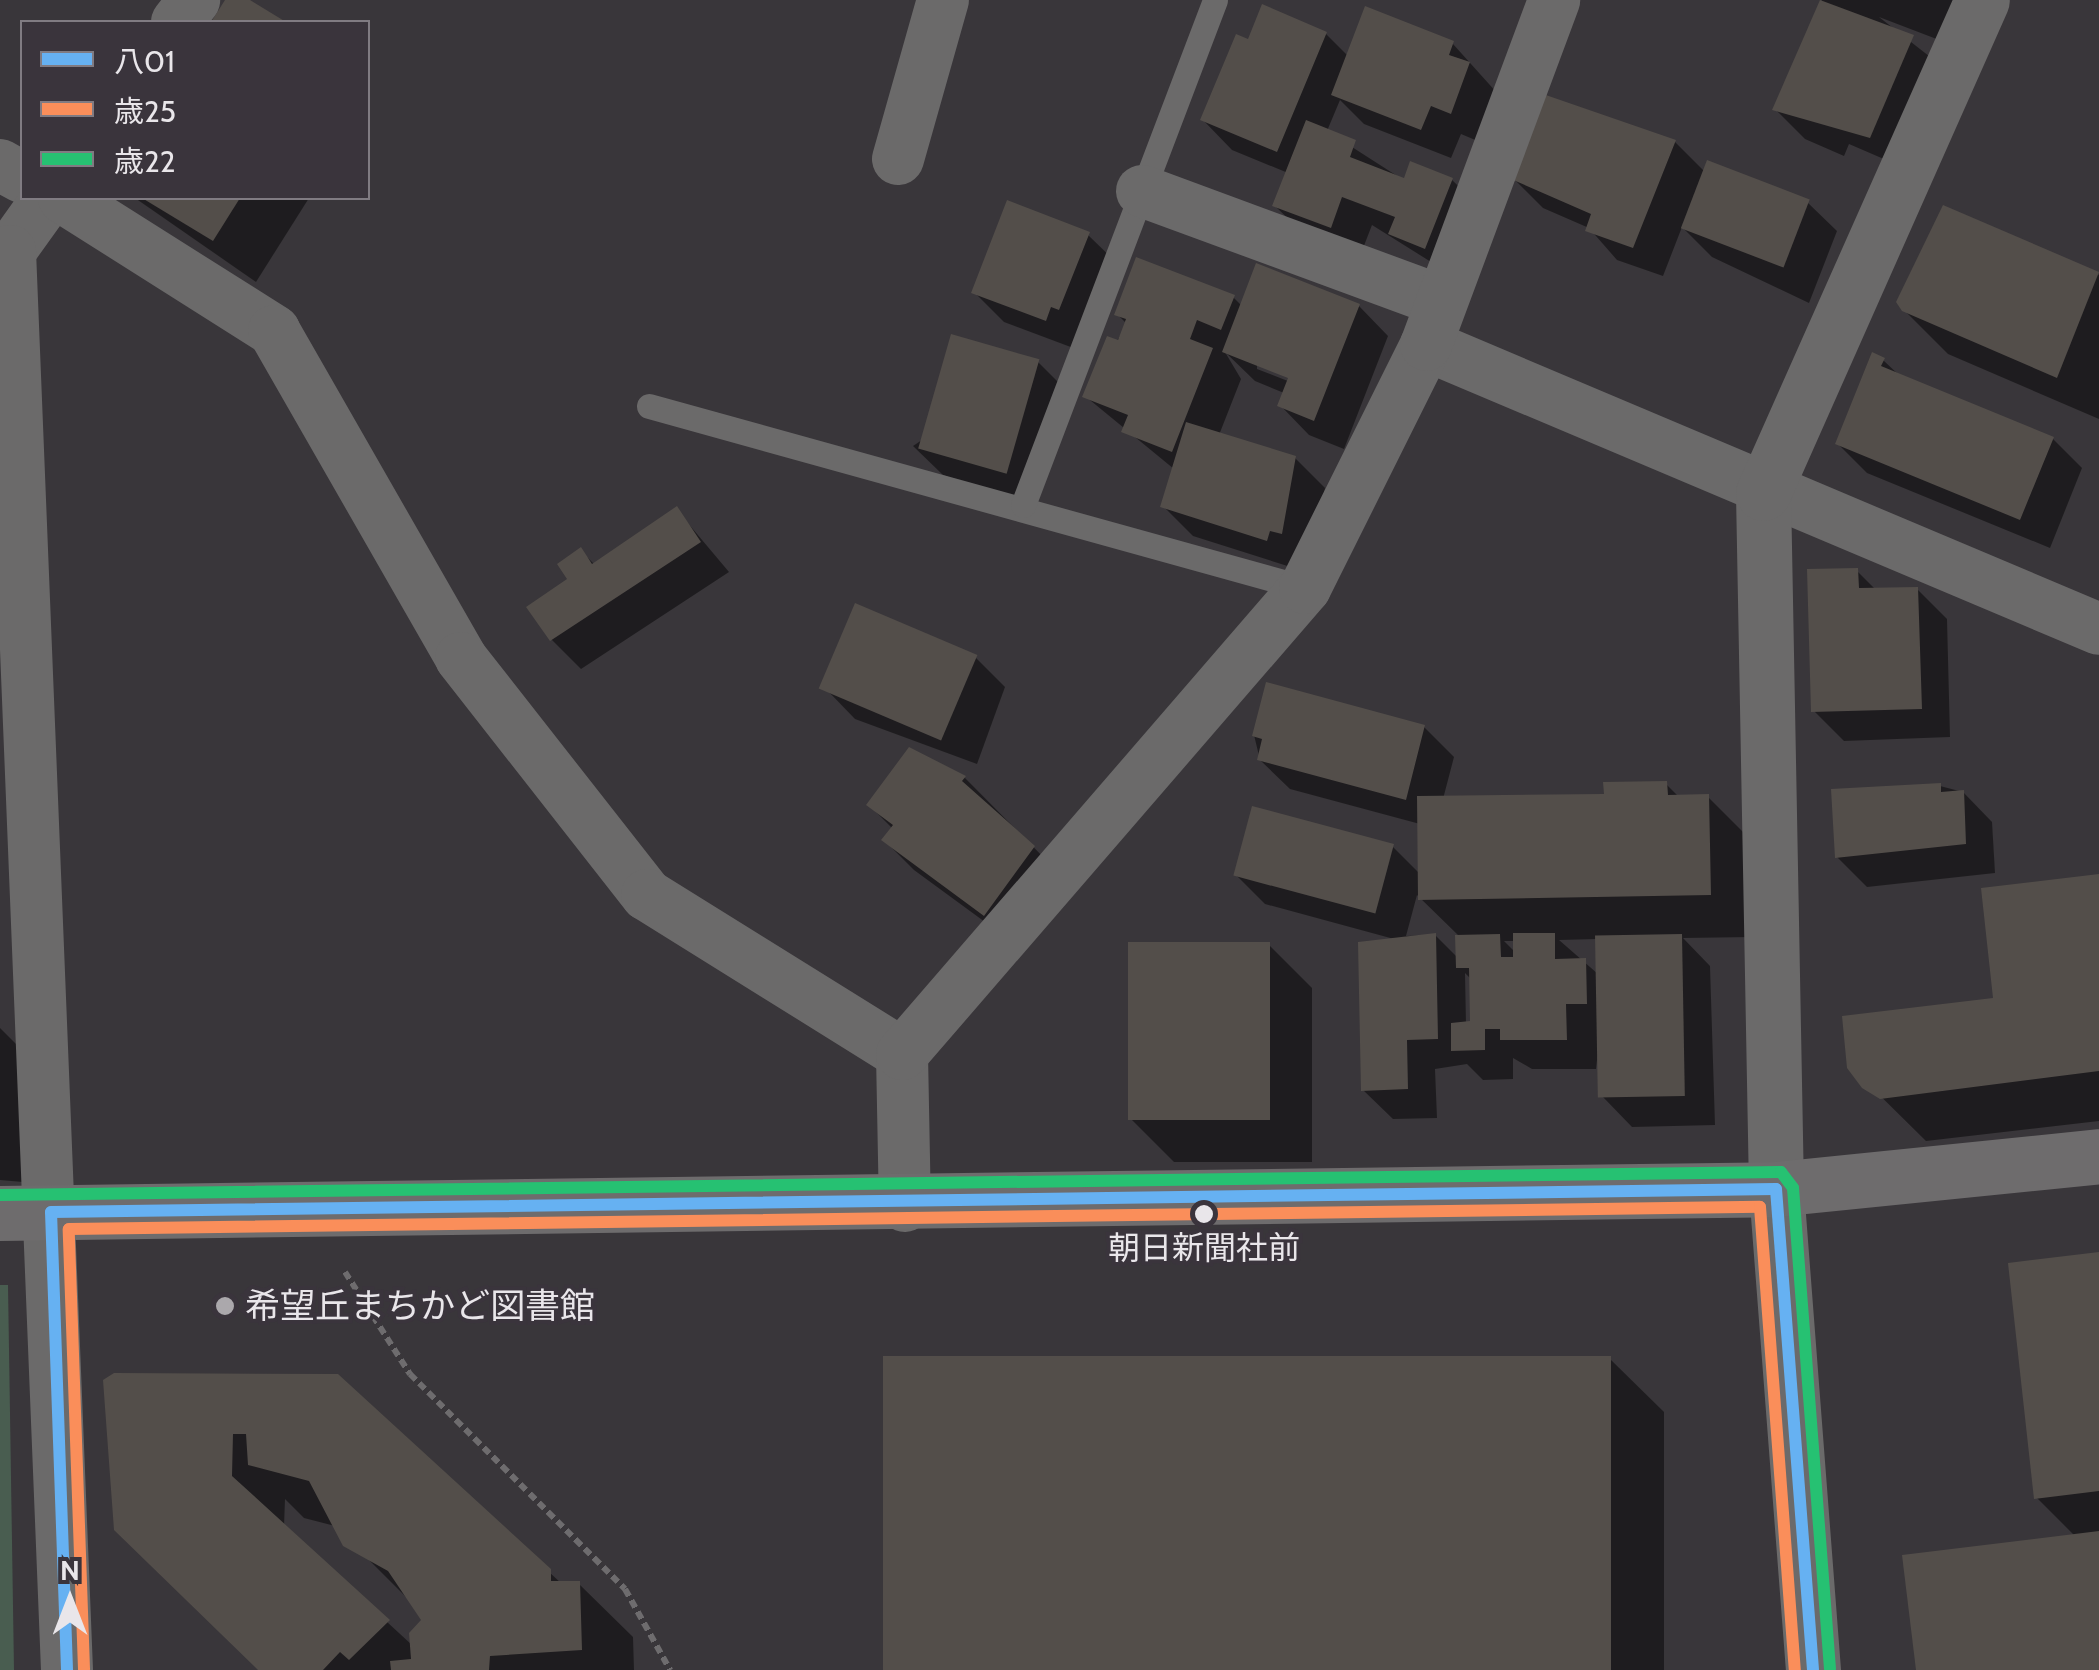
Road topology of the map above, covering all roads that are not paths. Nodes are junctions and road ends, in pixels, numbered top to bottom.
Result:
1 (194, 0) edge
2 (943, 0) edge
3 (1216, 0) edge
4 (1554, 0) edge
5 (1982, 0) edge
6 (179, 20) edge
7 (898, 159) dead end
8 (1142, 191) junction
9 (47, 200) edge
10 (67, 200) edge
11 (1432, 323) junction
12 (649, 406) dead end
13 (1763, 492) junction
14 (1023, 504) junction
15 (1304, 588) junction
16 (2099, 628) edge
17 (902, 1054) junction
18 (2099, 1156) edge
19 (1776, 1189) junction
20 (905, 1206) junction
21 (25, 1213) edge
22 (67, 1670) edge
23 (1813, 1670) edge

1 - 6 street
2 - 7 street
3 - 8 lane
4 - 11 street
5 - 13 street
8 - 11 street
8 - 14 lane
9 - 21 street
10 - 17 street
11 - 13 street
11 - 15 street
12 - 14 lane
13 - 16 street
13 - 19 street
14 - 15 lane
15 - 17 street
17 - 20 street
18 - 19 main road
19 - 20 main road
19 - 23 street
20 - 21 main road
21 - 22 street

